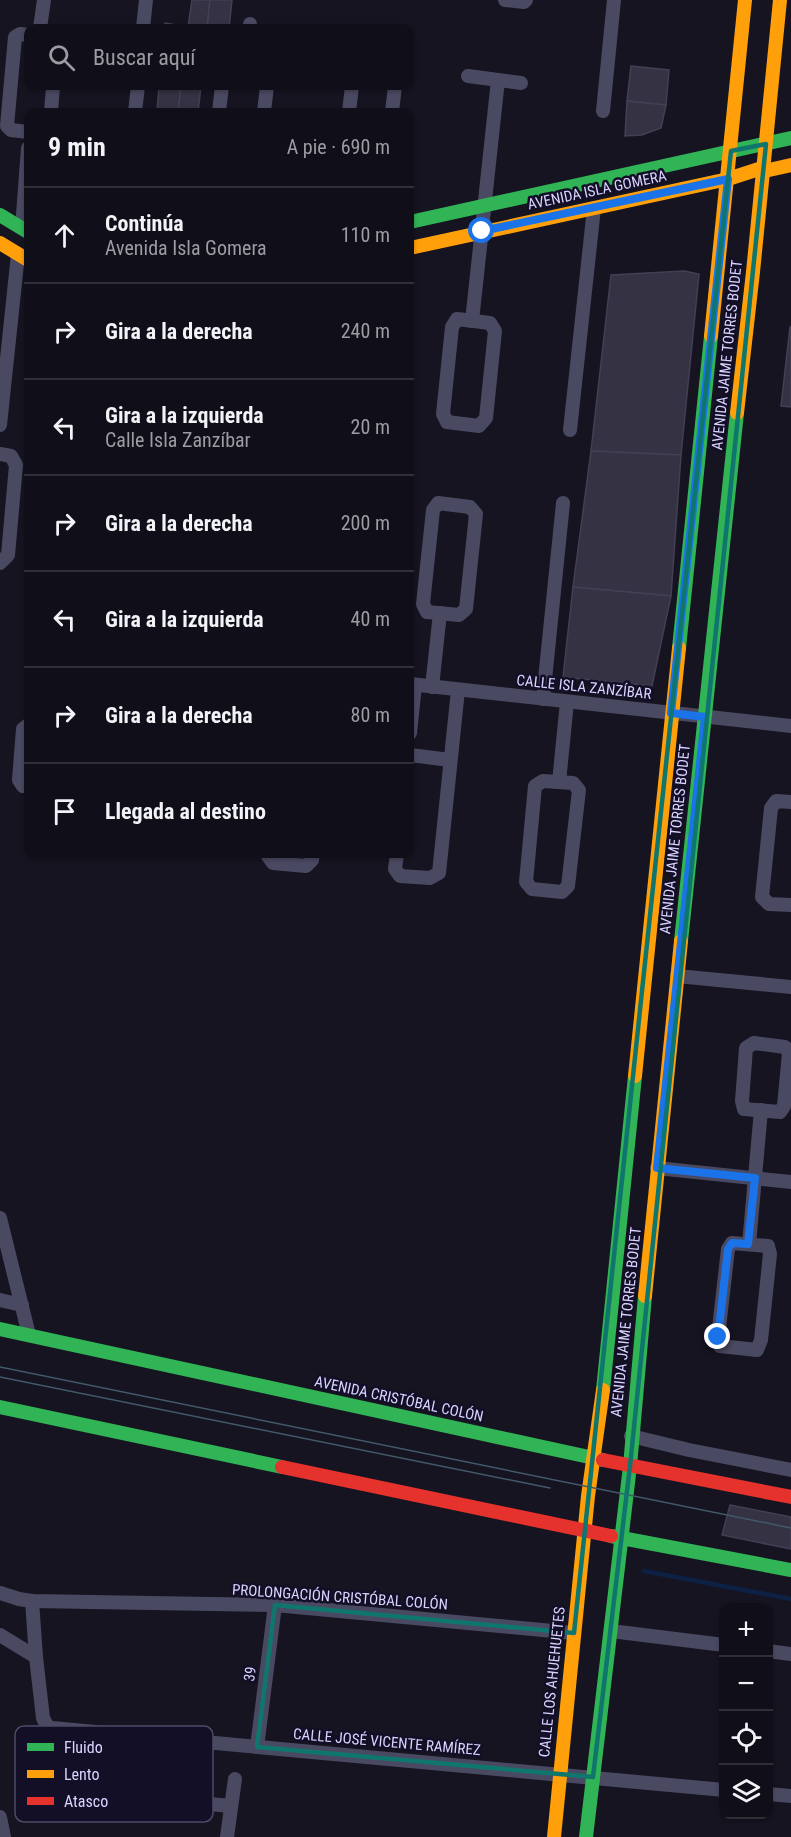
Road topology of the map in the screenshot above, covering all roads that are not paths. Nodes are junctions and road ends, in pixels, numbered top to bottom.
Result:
1 (44, 0) edge
2 (146, 0) edge
3 (505, 0) edge
4 (526, 0) edge
5 (614, 0) edge
6 (745, 0) edge
7 (780, 0) edge
8 (41, 24) edge
9 (143, 24) edge
10 (24, 34) edge
11 (468, 76) dead end
12 (498, 80) junction
13 (521, 83) dead end
14 (54, 90) edge
15 (138, 90) edge
16 (222, 90) edge
17 (267, 90) edge
18 (352, 90) edge
19 (394, 90) edge
20 (51, 108) edge
21 (135, 108) edge
22 (219, 108) edge
23 (264, 108) edge
24 (349, 108) edge
25 (392, 108) edge
26 (603, 111) dead end
27 (24, 132) edge
28 (791, 138) edge
29 (766, 144) junction
30 (730, 151) junction
31 (791, 165) edge
32 (762, 168) junction
33 (728, 179) junction
34 (485, 205) junction
35 (594, 208) junction
36 (0, 215) edge
37 (414, 221) edge
38 (24, 229) edge
39 (482, 231) junction
40 (0, 243) edge
41 (414, 247) edge
42 (23, 257) edge
43 (472, 321) junction
44 (0, 425) edge
45 (570, 430) dead end
46 (0, 454) edge
47 (563, 503) dead end
48 (0, 563) edge
49 (440, 613) junction
50 (414, 685) edge
51 (432, 687) junction
52 (458, 690) junction
53 (543, 699) junction
54 (567, 702) junction
55 (671, 713) junction
56 (705, 717) junction
57 (791, 726) edge
58 (24, 729) edge
59 (414, 756) edge
60 (450, 760) junction
61 (559, 782) junction
62 (24, 786) edge
63 (791, 802) edge
64 (269, 858) edge
65 (312, 858) edge
66 (396, 858) edge
67 (791, 905) edge
68 (677, 976) junction
69 (791, 987) edge
70 (761, 1110) junction
71 (657, 1168) junction
72 (755, 1178) junction
73 (791, 1182) edge
74 (0, 1218) edge
75 (748, 1244) junction
76 (0, 1300) edge
77 (22, 1305) junction
78 (0, 1329) edge
79 (29, 1335) junction
80 (0, 1407) edge
81 (632, 1436) junction
82 (592, 1458) junction
83 (630, 1466) junction
84 (791, 1470) edge
85 (791, 1497) edge
86 (585, 1531) junction
87 (622, 1538) junction
88 (791, 1570) edge
89 (0, 1593) edge
90 (32, 1601) junction
91 (275, 1605) junction
92 (611, 1631) junction
93 (574, 1633) junction
94 (0, 1635) edge
95 (719, 1644) edge
96 (773, 1652) edge
97 (791, 1654) edge
98 (36, 1657) junction
99 (47, 1726) edge
100 (213, 1743) edge
101 (256, 1747) junction
102 (559, 1774) junction
103 (593, 1778) junction
104 (235, 1779) dead end
105 (719, 1790) edge
106 (773, 1794) edge
107 (791, 1796) edge
108 (213, 1804) edge
109 (231, 1806) junction
110 (0, 1817) edge
111 (4, 1837) edge
112 (227, 1837) edge
113 (554, 1837) edge
114 (586, 1837) edge

1 - 8 street
2 - 9 street
3 - 4 street
5 - 26 street
6 - 30 street, AVENIDA JAIME TORRES BODET
7 - 29 street, AVENIDA JAIME TORRES BODET
10 - 27 street
11 - 12 street
12 - 13 street
12 - 34 street
14 - 20 street
15 - 21 street
16 - 22 street
17 - 23 street
18 - 24 street
19 - 25 street
28 - 29 street, AVENIDA ISLA GOMERA
29 - 30 street, AVENIDA ISLA GOMERA
29 - 32 street, AVENIDA JAIME TORRES BODET
30 - 33 street, AVENIDA JAIME TORRES BODET
30 - 34 street, AVENIDA ISLA GOMERA
31 - 32 street, AVENIDA ISLA GOMERA
32 - 33 street, AVENIDA ISLA GOMERA
32 - 56 street, AVENIDA JAIME TORRES BODET
33 - 35 street, AVENIDA ISLA GOMERA
33 - 55 street, AVENIDA JAIME TORRES BODET
34 - 37 street, AVENIDA ISLA GOMERA
34 - 39 street
35 - 39 street, AVENIDA ISLA GOMERA
35 - 45 street
36 - 38 street
39 - 41 street, AVENIDA ISLA GOMERA
39 - 43 street
40 - 42 street
42 - 44 street
43 - 43 street
46 - 48 street
47 - 53 street
49 - 49 street
49 - 51 street
50 - 51 street, CALLE ISLA ZANZÍBAR
51 - 52 street, CALLE ISLA ZANZÍBAR
52 - 53 street, CALLE ISLA ZANZÍBAR
52 - 60 street
53 - 54 street, CALLE ISLA ZANZÍBAR
54 - 55 street, CALLE ISLA ZANZÍBAR
54 - 61 street
55 - 56 street, CALLE ISLA ZANZÍBAR
55 - 82 street, AVENIDA JAIME TORRES BODET
56 - 57 street, CALLE ISLA ZANZÍBAR
56 - 68 street, AVENIDA JAIME TORRES BODET
58 - 62 street
59 - 60 street
60 - 66 street
61 - 61 street
63 - 67 street
64 - 65 street
68 - 69 street
68 - 71 street, AVENIDA JAIME TORRES BODET
70 - 70 street
70 - 72 street
71 - 72 street
71 - 81 street, AVENIDA JAIME TORRES BODET
72 - 73 street
72 - 75 street
74 - 77 street
75 - 75 street
76 - 77 street
77 - 79 street
78 - 79 street, AVENIDA CRISTÓBAL COLÓN
79 - 82 street, AVENIDA CRISTÓBAL COLÓN
80 - 86 street
81 - 83 street, AVENIDA JAIME TORRES BODET
81 - 84 street
82 - 83 street, AVENIDA CRISTÓBAL COLÓN
82 - 86 street, AVENIDA JAIME TORRES BODET
83 - 85 street, AVENIDA CRISTÓBAL COLÓN
83 - 87 street, AVENIDA JAIME TORRES BODET
86 - 87 street
86 - 93 street, CALLE LOS AHUEHUETES
87 - 88 street
87 - 92 street
89 - 90 street, PROLONGACIÓN CRISTÓBAL COLÓN
90 - 91 street, PROLONGACIÓN CRISTÓBAL COLÓN
90 - 98 street
91 - 93 street, PROLONGACIÓN CRISTÓBAL COLÓN
91 - 101 street, 39
92 - 95 street
92 - 103 street
93 - 102 street, CALLE LOS AHUEHUETES
94 - 98 street
96 - 97 street
98 - 99 street, CALLE JOSÉ VICENTE RAMÍREZ
100 - 101 street, CALLE JOSÉ VICENTE RAMÍREZ
101 - 102 street, CALLE JOSÉ VICENTE RAMÍREZ
102 - 103 street, CALLE JOSÉ VICENTE RAMÍREZ
102 - 113 street, CALLE LOS AHUEHUETES
103 - 105 street, CALLE JOSÉ VICENTE RAMÍREZ
103 - 114 street
104 - 109 street
106 - 107 street
108 - 109 street
109 - 112 street
110 - 111 street

